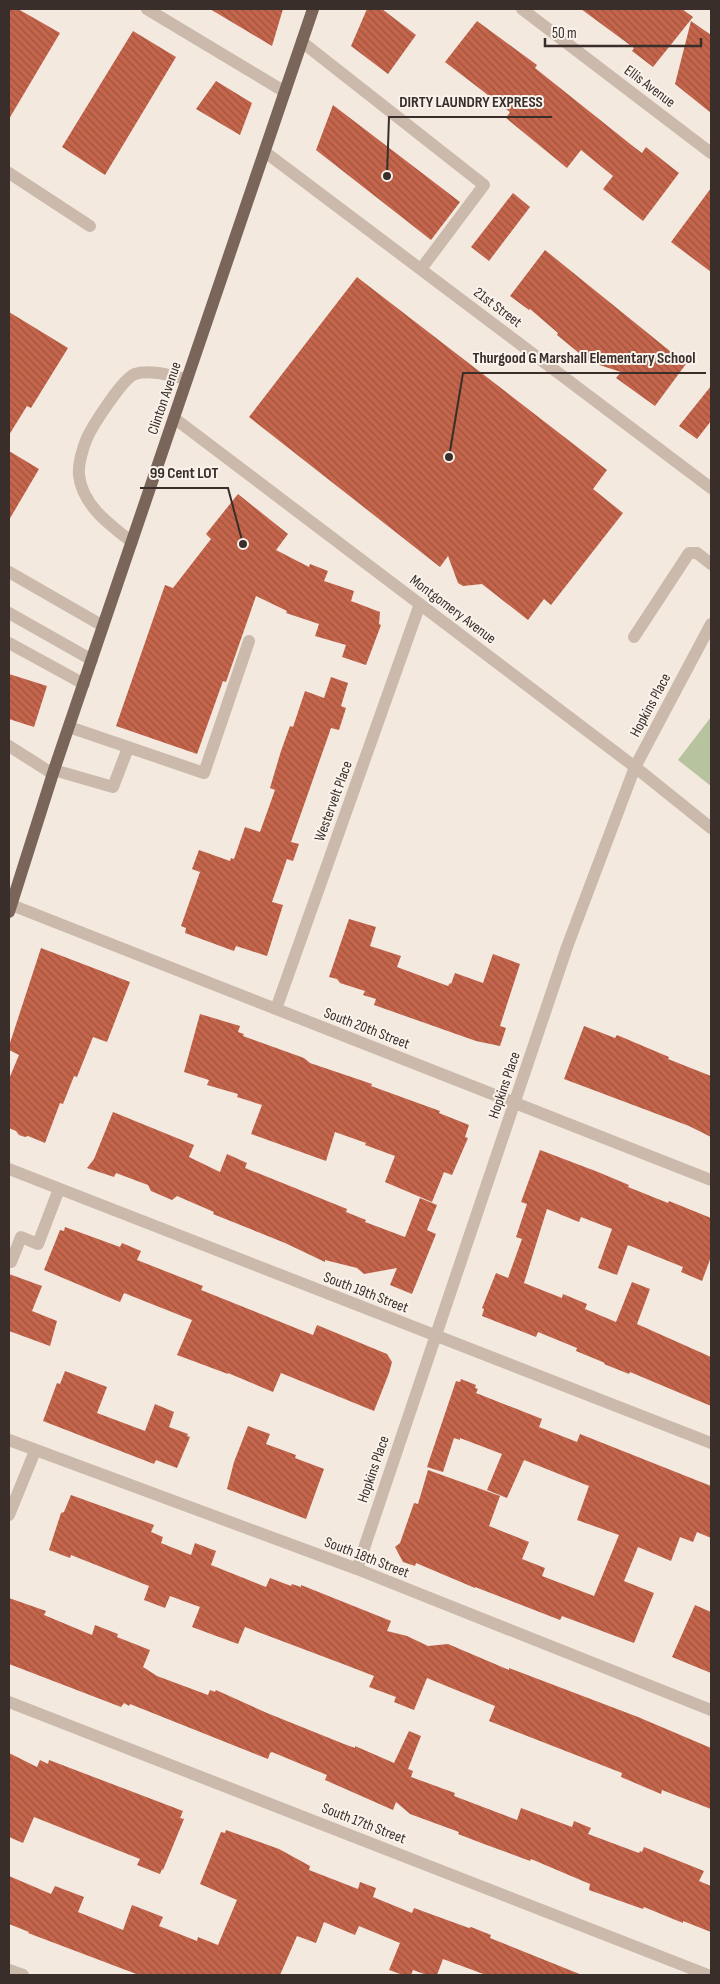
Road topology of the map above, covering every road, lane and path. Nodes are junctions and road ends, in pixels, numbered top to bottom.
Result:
1 (147, 9) edge
2 (312, 9) edge
3 (522, 9) edge
4 (302, 42) junction
5 (286, 92) junction
6 (265, 152) junction
7 (711, 153) edge
8 (9, 173) edge
9 (90, 226) dead end
10 (421, 269) junction
11 (187, 379) junction
12 (174, 418) junction
13 (711, 488) edge
14 (132, 542) junction
15 (711, 564) edge
16 (9, 572) edge
17 (420, 604) junction
18 (9, 614) edge
19 (711, 624) edge
20 (103, 626) junction
21 (634, 637) dead end
22 (249, 642) dead end
23 (9, 643) edge
24 (92, 660) junction
25 (84, 684) junction
26 (69, 727) junction
27 (9, 746) edge
28 (128, 748) junction
29 (635, 768) junction
30 (53, 772) junction
31 (711, 828) edge
32 (10, 907) edge
33 (276, 1010) junction
34 (515, 1103) junction
35 (9, 1169) edge
36 (711, 1180) edge
37 (59, 1189) junction
38 (9, 1261) edge
39 (435, 1336) junction
40 (9, 1440) edge
41 (711, 1443) edge
42 (35, 1451) junction
43 (9, 1515) edge
44 (357, 1570) junction
45 (9, 1702) edge
46 (711, 1710) edge
47 (9, 1970) edge
48 (24, 1975) edge
49 (708, 1975) edge

1 - 5 street
2 - 4 main road, Clinton Avenue
3 - 7 street, Ellis Avenue
4 - 5 main road, Clinton Avenue
4 - 10 street
5 - 6 main road, Clinton Avenue
6 - 10 street, 21st Street
6 - 11 main road, Clinton Avenue
8 - 9 street
10 - 13 street, 21st Street
11 - 12 main road, Clinton Avenue
11 - 14 street
12 - 14 main road, Clinton Avenue
12 - 17 street, Montgomery Avenue
14 - 20 main road, Clinton Avenue
15 - 21 street
16 - 20 street
17 - 29 street, Montgomery Avenue
17 - 33 street, Westervelt Place
18 - 24 street
19 - 29 street, Hopkins Place
20 - 24 main road, Clinton Avenue
22 - 28 street
23 - 25 street
24 - 25 main road, Clinton Avenue
25 - 26 main road, Clinton Avenue
26 - 28 street
26 - 30 main road, Clinton Avenue
27 - 30 street
28 - 30 street
29 - 31 street, Montgomery Avenue
29 - 34 street, Hopkins Place
30 - 32 main road, Clinton Avenue
32 - 33 street, South 20th Street
33 - 34 street, South 20th Street
34 - 36 street, South 20th Street
34 - 39 street, Hopkins Place
35 - 37 street, South 19th Street
37 - 38 street
37 - 39 street, South 19th Street
39 - 41 street, South 19th Street
39 - 44 street, Hopkins Place
40 - 42 street, South 18th Street
42 - 43 street
42 - 44 street, South 18th Street
44 - 46 street, South 18th Street
45 - 49 street, South 17th Street
47 - 48 street

